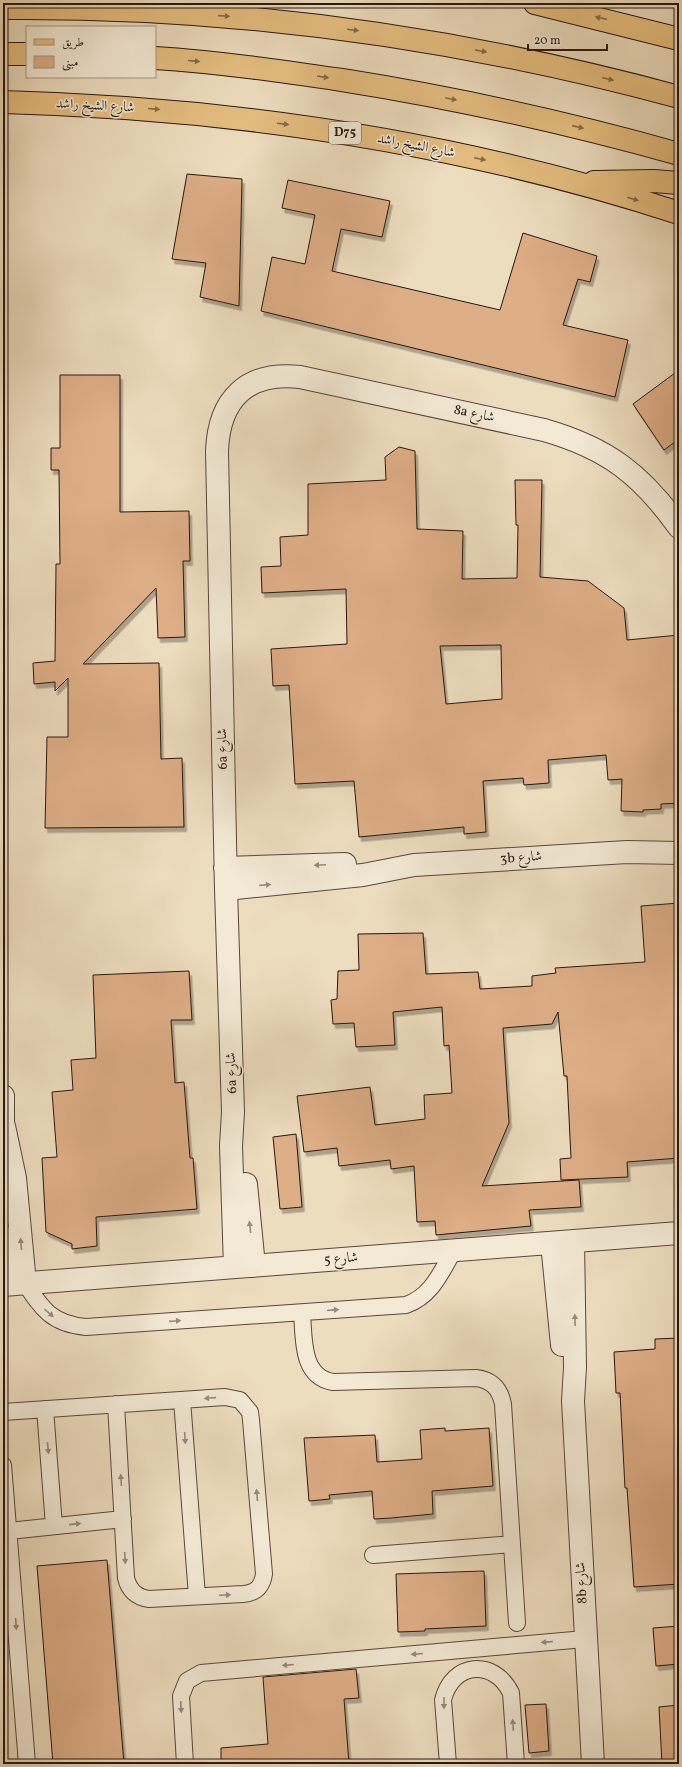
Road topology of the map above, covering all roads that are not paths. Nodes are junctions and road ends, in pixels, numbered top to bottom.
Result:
1 (535, 3) edge
2 (3, 8) edge
3 (679, 39) edge
4 (3, 54) edge
5 (26, 54) edge
6 (156, 58) edge
7 (679, 97) edge
8 (3, 102) edge
9 (679, 154) edge
10 (577, 183) junction
11 (679, 183) edge
12 (679, 213) edge
13 (239, 392) joint
14 (679, 527) edge
15 (679, 840) edge
16 (627, 852) junction
17 (679, 852) edge
18 (226, 878) junction
19 (3, 1096) edge
20 (4, 1133) edge
21 (679, 1233) edge
22 (3, 1237) edge
23 (573, 1241) junction
24 (552, 1243) junction
25 (454, 1250) junction
26 (244, 1266) junction
27 (11, 1284) edge
28 (302, 1313) junction
29 (182, 1400) junction
30 (573, 1401) junction
31 (116, 1404) junction
32 (45, 1409) junction
33 (3, 1412) edge
34 (3, 1465) edge
35 (123, 1519) junction
36 (54, 1526) junction
37 (7, 1539) edge
38 (512, 1544) junction
39 (373, 1555) dead end
40 (197, 1596) junction
41 (517, 1623) dead end
42 (585, 1639) junction
43 (27, 1764) edge
44 (185, 1764) edge
45 (448, 1764) edge
46 (516, 1764) edge
47 (593, 1764) edge

3 -> 1 main road
2 -> 7 main road
4 - 5 main road
6 -> 9 main road
8 -> 10 main road, شارع الشيخ راشد / D75
10 - 11 main road
10 -> 12 main road, شارع الشيخ راشد / D75
13 - 14 street, 8a شارع
13 - 18 street, 6a شارع
15 - 16 street, 3b شارع
16 - 17 street, 3b شارع
16 - 18 street, 3b شارع
18 - 26 street, 6a شارع
19 - 20 street
27 -> 20 street
21 - 23 street, شارع 5
22 - 27 street
23 - 24 street, شارع 5
30 -> 23 street, 8b شارع
24 - 25 street, شارع 5
24 - 30 street, 8b شارع
25 - 26 street, شارع 5
28 -> 25 lane
26 - 27 street, شارع 5
27 -> 28 lane
28 - 38 lane
29 - 31 lane
29 -> 40 lane
40 -> 29 lane
30 - 42 street, 8b شارع
31 - 32 lane
35 -> 31 lane
32 - 33 lane
32 -> 36 lane
34 - 37 lane
36 -> 35 lane
35 -> 40 lane
36 - 37 lane
37 -> 43 lane
38 - 39 lane
38 - 41 lane
42 -> 44 lane
42 - 47 street, 8b شارع
46 -> 45 lane

